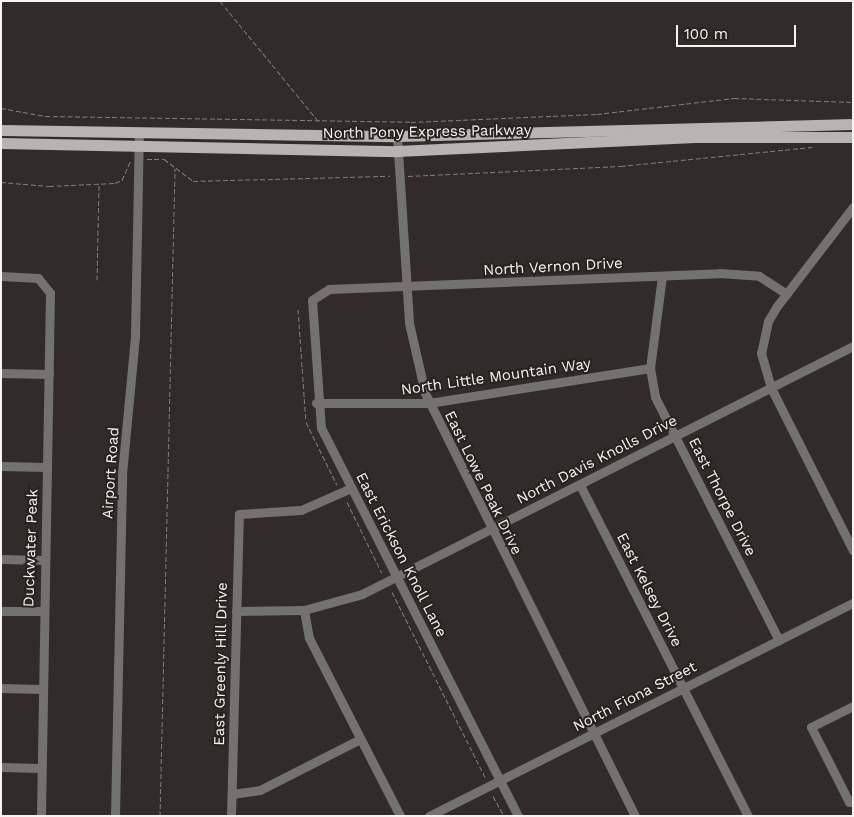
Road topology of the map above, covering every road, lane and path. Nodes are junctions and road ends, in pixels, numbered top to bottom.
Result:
1 (220, 1) edge
2 (853, 102) edge
3 (1, 108) edge
4 (319, 122) junction
5 (853, 124) edge
6 (1, 130) edge
7 (139, 132) junction
8 (332, 136) junction
9 (397, 136) junction
10 (853, 137) edge
11 (1, 143) edge
12 (815, 147) dead end
13 (398, 151) junction
14 (138, 153) junction
15 (175, 168) junction
16 (390, 176) dead end
17 (408, 176) dead end
18 (1, 182) edge
19 (99, 184) junction
20 (853, 206) edge
21 (1, 276) edge
22 (662, 276) junction
23 (98, 280) dead end
24 (405, 288) junction
25 (316, 294) joint
26 (787, 294) junction
27 (853, 346) edge
28 (650, 368) junction
29 (1, 373) edge
30 (49, 374) junction
31 (771, 388) junction
32 (316, 403) junction
33 (429, 403) junction
34 (675, 436) junction
35 (1, 466) edge
36 (47, 466) junction
37 (580, 485) junction
38 (351, 488) junction
39 (347, 502) dead end
40 (490, 530) junction
41 (853, 550) edge
42 (1, 559) edge
43 (45, 560) junction
44 (382, 574) dead end
45 (397, 577) junction
46 (392, 592) dead end
47 (853, 602) edge
48 (304, 610) junction
49 (1, 611) edge
50 (43, 611) junction
51 (236, 611) junction
52 (779, 640) junction
53 (1, 688) edge
54 (684, 688) junction
55 (42, 690) junction
56 (853, 706) edge
57 (593, 733) junction
58 (360, 739) junction
59 (1, 767) edge
60 (41, 768) junction
61 (485, 777) dead end
62 (500, 780) junction
63 (232, 794) junction
64 (493, 796) dead end
65 (853, 801) edge
66 (41, 816) edge
67 (115, 816) edge
68 (160, 816) edge
69 (231, 816) edge
70 (400, 816) edge
71 (429, 816) edge
72 (504, 816) edge
73 (518, 816) edge
74 (635, 816) edge
75 (748, 816) edge

1 - 4 path
2 - 4 path
3 - 4 path
4 - 8 path
5 - 9 main road, North Pony Express Parkway
6 - 7 main road, North Pony Express Parkway
7 - 8 main road, North Pony Express Parkway
7 - 14 street, Airport Road
8 - 9 main road, North Pony Express Parkway
9 - 13 street, East Lowe Peak Drive
10 - 13 main road, North Pony Express Parkway
11 - 14 main road, North Pony Express Parkway
12 - 17 path
13 - 14 main road, North Pony Express Parkway
13 - 24 street, East Lowe Peak Drive
14 - 15 path
14 - 19 path
14 - 67 street, Airport Road
15 - 16 path
15 - 68 path
18 - 19 path
19 - 23 path
20 - 26 street
21 - 30 street, Duckwater Peak
22 - 24 street, North Vernon Drive
22 - 26 street, North Vernon Drive
22 - 28 street, East Thorpe Drive
24 - 25 street, North Vernon Drive
24 - 33 street, East Lowe Peak Drive
25 - 32 street, East Erickson Knoll Lane
26 - 31 street
27 - 31 street, North Davis Knolls Drive
28 - 33 street, North Little Mountain Way
28 - 34 street, East Thorpe Drive
29 - 30 street
30 - 36 street, Duckwater Peak
31 - 34 street, North Davis Knolls Drive
31 - 41 street
32 - 33 street, North Little Mountain Way
32 - 38 street, East Erickson Knoll Lane
33 - 40 street, East Lowe Peak Drive
34 - 37 street, North Davis Knolls Drive
34 - 52 street, East Thorpe Drive
35 - 36 street
36 - 43 street, Duckwater Peak
37 - 40 street, North Davis Knolls Drive
37 - 54 street, East Kelsey Drive
38 - 45 street, East Erickson Knoll Lane
38 - 51 street, East Greenly Hill Drive
39 - 44 path
40 - 45 street, North Davis Knolls Drive
40 - 57 street, East Lowe Peak Drive
42 - 43 street
43 - 50 street, Duckwater Peak
45 - 48 street, North Davis Knolls Drive
45 - 62 street, East Erickson Knoll Lane
46 - 61 path
47 - 52 street, North Fiona Street
48 - 51 street, North Davis Knolls Drive
48 - 58 street
49 - 50 street
50 - 55 street, Duckwater Peak
51 - 63 street, East Greenly Hill Drive
52 - 54 street, North Fiona Street
53 - 55 street
54 - 57 street, North Fiona Street
54 - 75 street, East Kelsey Drive
55 - 60 street, Duckwater Peak
56 - 65 street
57 - 62 street, North Fiona Street
57 - 74 street, East Lowe Peak Drive
58 - 63 street
58 - 70 street
59 - 60 street
60 - 66 street, Duckwater Peak
62 - 71 street, North Fiona Street
62 - 73 street, East Erickson Knoll Lane
63 - 69 street, East Greenly Hill Drive
64 - 72 path

